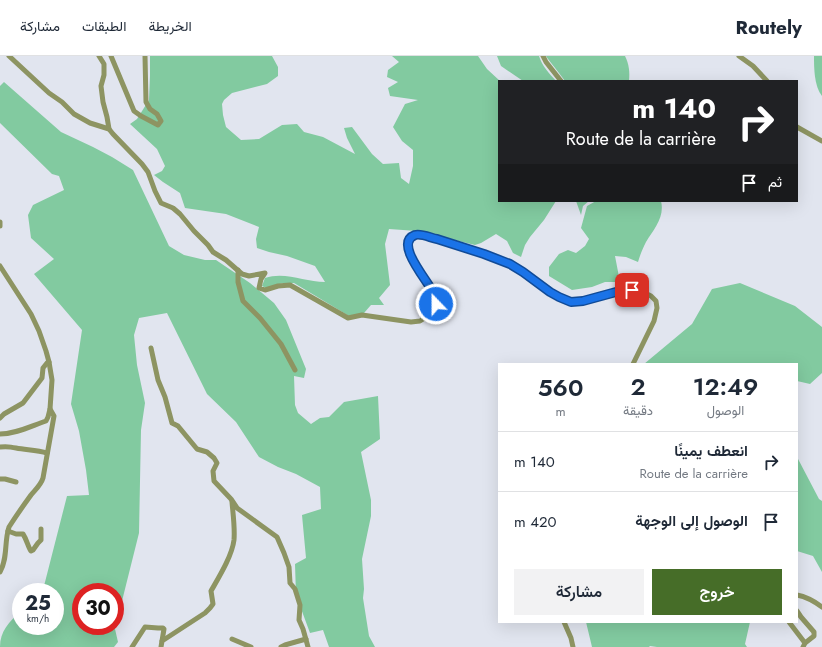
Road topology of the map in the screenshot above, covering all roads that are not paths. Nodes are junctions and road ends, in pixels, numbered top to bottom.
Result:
1 (9, 56) edge
2 (99, 56) edge
3 (111, 56) edge
4 (145, 56) edge
5 (543, 56) edge
6 (739, 56) edge
7 (560, 80) edge
8 (766, 80) edge
9 (798, 128) edge
10 (108, 130) junction
11 (822, 141) edge
12 (0, 222) edge
13 (0, 226) edge
14 (0, 266) edge
15 (238, 270) junction
16 (151, 348) dead end
17 (49, 362) junction
18 (634, 363) edge
19 (295, 370) dead end
20 (50, 409) junction
21 (0, 418) edge
22 (0, 434) edge
23 (0, 447) edge
24 (48, 453) junction
25 (0, 479) edge
26 (16, 482) dead end
27 (231, 499) junction
28 (42, 529) dead end
29 (8, 531) junction
30 (0, 572) edge
31 (798, 595) edge
32 (822, 607) edge
33 (798, 612) edge
34 (564, 623) edge
35 (790, 623) edge
36 (232, 638) dead end
37 (306, 640) junction
38 (162, 641) junction
39 (804, 645) edge
40 (132, 647) edge
41 (161, 647) edge
42 (251, 647) edge
43 (281, 647) edge
44 (308, 647) edge
45 (573, 647) edge

1 - 10 street
2 - 10 street
3 - 4 street
5 - 7 street
6 - 8 street
9 - 11 street
10 - 15 street
12 - 13 street
14 - 17 street
15 - 18 street
15 - 19 street
16 - 27 street
17 - 20 street
17 - 21 street
20 - 22 street
20 - 24 street
23 - 24 street
24 - 29 street
25 - 26 street
27 - 37 street
27 - 38 street
28 - 29 street
29 - 30 street
31 - 32 street
33 - 39 street
34 - 45 street
35 - 39 street
36 - 42 street
37 - 43 street
37 - 44 street
38 - 40 street
38 - 41 street

